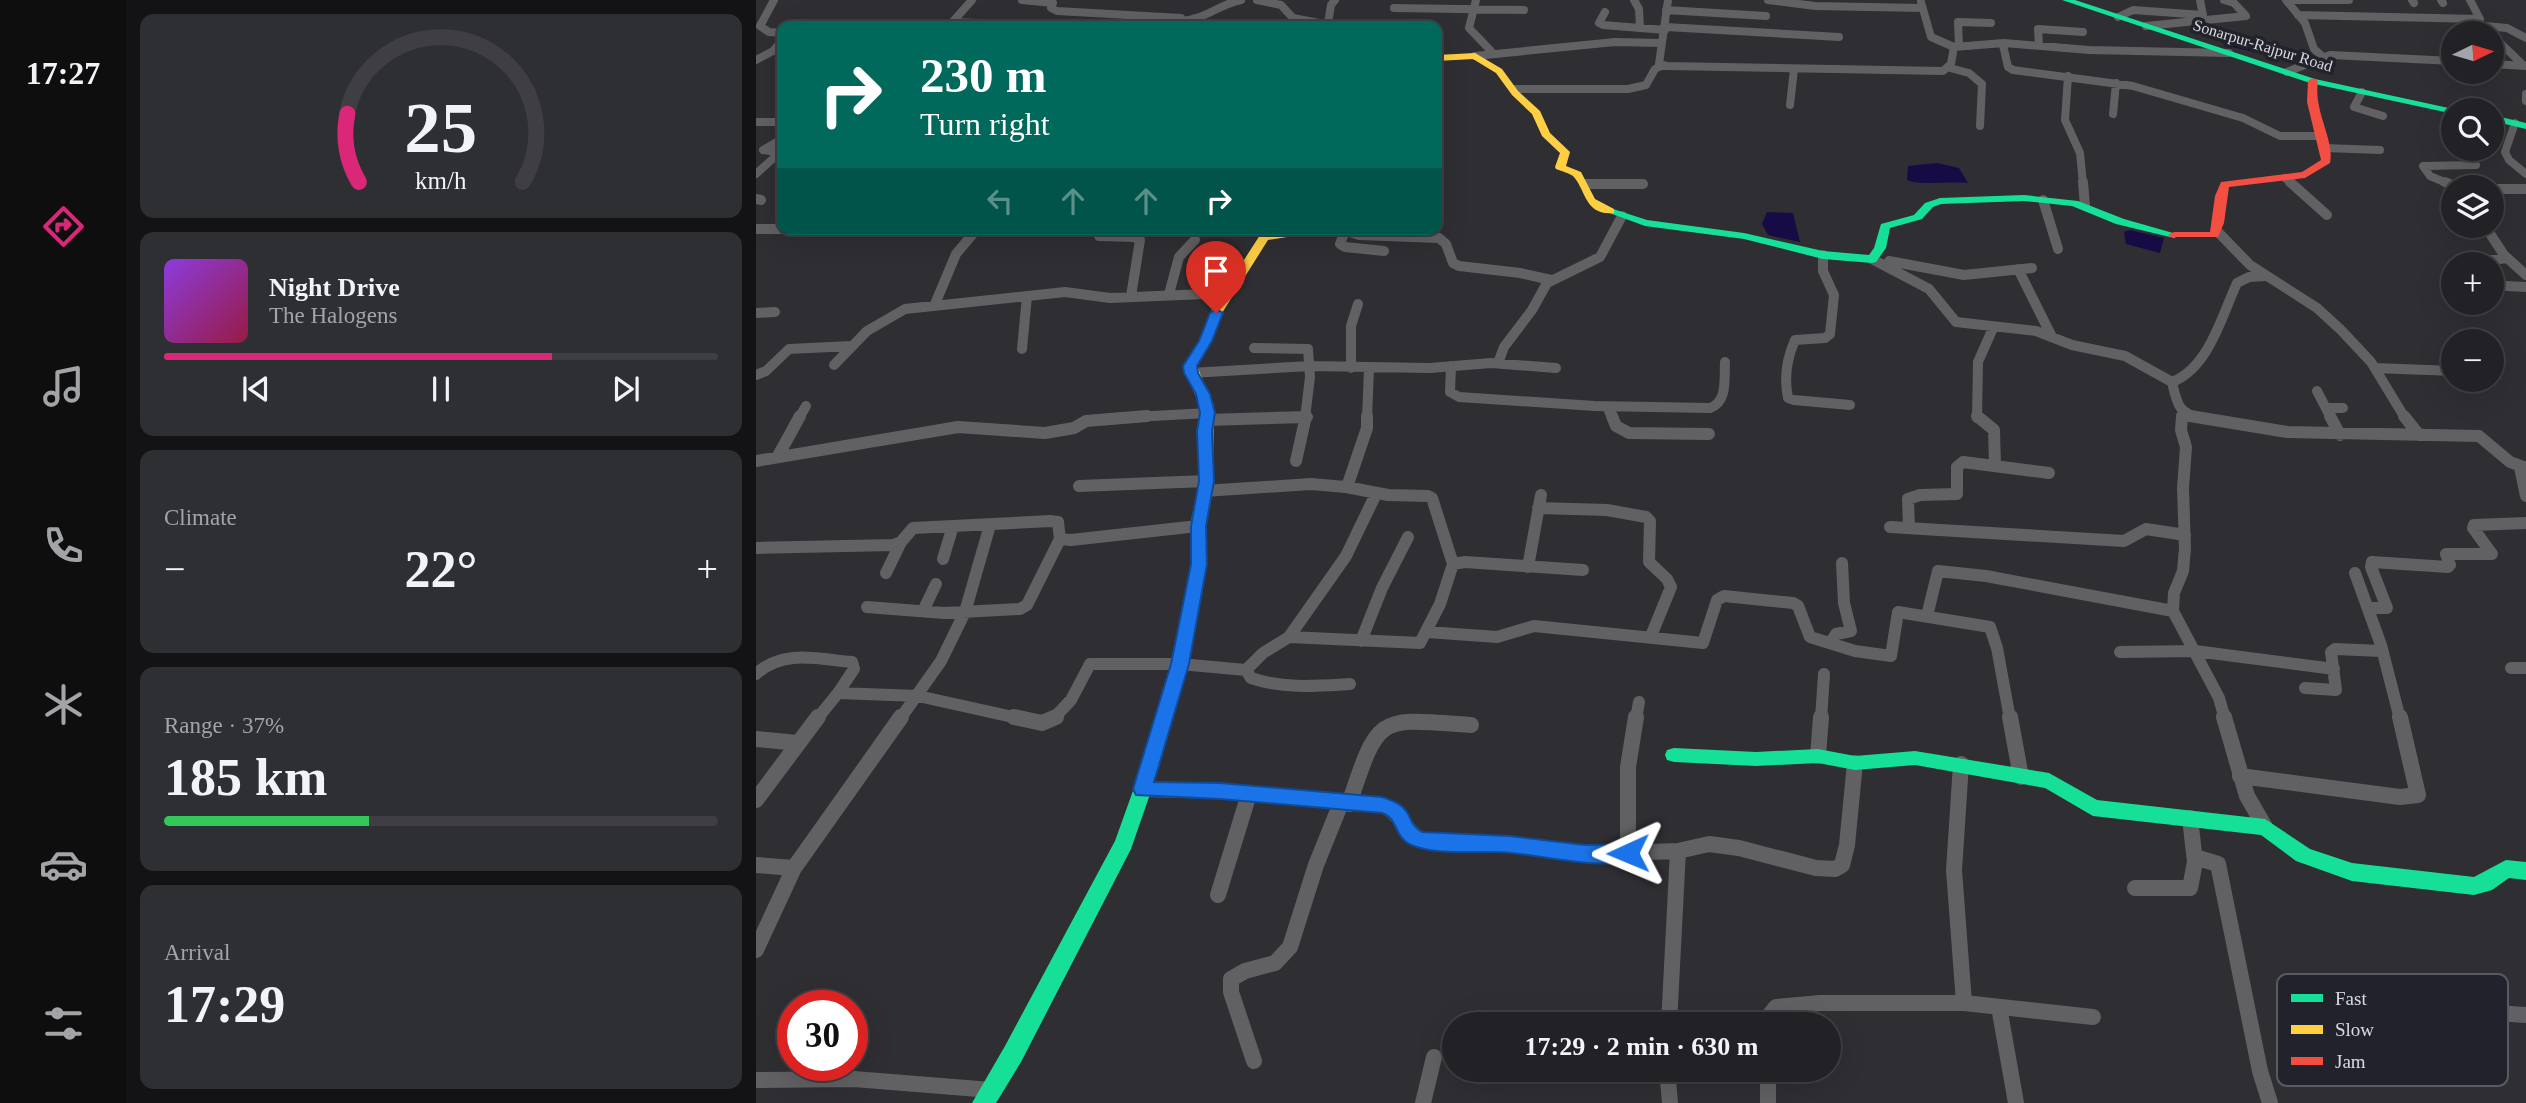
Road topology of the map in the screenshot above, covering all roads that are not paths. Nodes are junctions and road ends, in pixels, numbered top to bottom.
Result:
1 (774, 0) edge
2 (972, 0) edge
3 (1022, 0) edge
4 (1214, 0) edge
5 (1241, 0) edge
6 (1257, 0) edge
7 (1335, 0) edge
8 (1476, 0) edge
9 (1634, 0) edge
10 (1668, 0) edge
11 (1768, 0) edge
12 (2066, 0) edge
13 (2140, 0) edge
14 (2200, 0) edge
15 (2224, 0) edge
16 (2288, 0) edge
17 (2349, 0) edge
18 (2470, 0) edge
19 (1226, 2) junction
20 (1815, 3) edge
21 (1921, 4) edge
22 (1394, 8) dead end
23 (1474, 9) junction
24 (1524, 10) dead end
25 (1666, 10) junction
26 (1605, 12) dead end
27 (2298, 15) junction
28 (1766, 16) dead end
29 (2115, 16) junction
30 (2477, 20) joint
31 (954, 21) edge
32 (1179, 21) edge
33 (1189, 21) edge
34 (1312, 21) edge
35 (1331, 21) edge
36 (1991, 23) dead end
37 (2146, 26) junction
38 (1640, 28) junction
39 (2504, 28) edge
40 (1665, 29) junction
41 (2083, 32) dead end
42 (777, 33) edge
43 (1839, 37) dead end
44 (2526, 38) edge
45 (2004, 41) junction
46 (2038, 41) junction
47 (1661, 43) junction
48 (1956, 46) junction
49 (2504, 46) edge
50 (777, 47) edge
51 (1491, 51) junction
52 (2229, 53) junction
53 (1475, 56) junction
54 (2322, 56) junction
55 (1442, 58) edge
56 (756, 60) edge
57 (2441, 60) edge
58 (1663, 65) junction
59 (2504, 65) edge
60 (2525, 66) edge
61 (1950, 68) junction
62 (1794, 69) junction
63 (2287, 72) junction
64 (2068, 76) junction
65 (2313, 80) junction
66 (2116, 83) junction
67 (1514, 89) junction
68 (2362, 92) junction
69 (2526, 94) edge
70 (2526, 102) edge
71 (1790, 105) dead end
72 (2441, 108) edge
73 (2113, 114) dead end
74 (2383, 116) dead end
75 (756, 122) edge
76 (777, 122) edge
77 (2521, 125) edge
78 (1980, 127) dead end
79 (777, 142) edge
80 (2322, 142) junction
81 (760, 150) edge
82 (2380, 150) dead end
83 (2476, 165) dead end
84 (2525, 172) edge
85 (756, 174) edge
86 (2285, 178) junction
87 (2441, 180) edge
88 (1584, 184) junction
89 (1643, 184) dead end
90 (2504, 189) edge
91 (2526, 189) edge
92 (2043, 200) junction
93 (2085, 206) junction
94 (2327, 215) dead end
95 (1622, 216) junction
96 (756, 229) edge
97 (768, 230) junction
98 (777, 230) edge
99 (2218, 232) junction
100 (972, 235) edge
101 (1264, 235) edge
102 (1342, 235) edge
103 (1420, 235) edge
104 (1099, 236) dead end
105 (756, 238) edge
106 (2493, 238) edge
107 (1195, 240) dead end
108 (2059, 249) dead end
109 (1384, 251) dead end
110 (1823, 255) junction
111 (2504, 258) edge
112 (2507, 258) junction
113 (1874, 259) junction
114 (2032, 268) dead end
115 (2018, 269) junction
116 (2526, 275) edge
117 (2265, 276) junction
118 (1551, 280) junction
119 (2505, 286) dead end
120 (2526, 287) edge
121 (1169, 293) junction
122 (1230, 293) junction
123 (1027, 296) junction
124 (1131, 296) junction
125 (935, 304) junction
126 (1358, 304) dead end
127 (775, 312) dead end
128 (756, 313) edge
129 (1993, 328) junction
130 (2052, 337) junction
131 (851, 346) junction
132 (1254, 348) dead end
133 (1022, 349) dead end
134 (1725, 362) dead end
135 (1498, 363) junction
136 (834, 365) dead end
137 (1310, 366) junction
138 (1451, 366) junction
139 (1351, 368) junction
140 (1556, 368) dead end
141 (2375, 368) junction
142 (1369, 369) junction
143 (2441, 371) edge
144 (1191, 373) junction
145 (756, 375) edge
146 (2172, 382) junction
147 (2317, 391) dead end
148 (1850, 405) dead end
149 (806, 406) dead end
150 (1607, 406) junction
151 (2326, 408) junction
152 (2343, 408) dead end
153 (2182, 414) junction
154 (1307, 416) junction
155 (1207, 417) junction
156 (1709, 434) dead end
157 (2340, 435) junction
158 (2419, 435) junction
159 (778, 456) junction
160 (756, 461) edge
161 (1296, 461) dead end
162 (1995, 464) junction
163 (2523, 468) edge
164 (2049, 473) dead end
165 (1079, 486) dead end
166 (1205, 486) junction
167 (1347, 487) junction
168 (1376, 494) junction
169 (2526, 496) edge
170 (2526, 523) edge
171 (990, 525) junction
172 (953, 526) junction
173 (1198, 526) junction
174 (1890, 527) dead end
175 (1909, 527) junction
176 (2185, 535) junction
177 (1408, 537) dead end
178 (1060, 539) junction
179 (901, 542) junction
180 (756, 548) edge
181 (943, 559) dead end
182 (1842, 563) dead end
183 (1453, 565) junction
184 (1528, 567) junction
185 (1583, 570) dead end
186 (886, 573) dead end
187 (2355, 573) dead end
188 (936, 584) dead end
189 (867, 607) dead end
190 (2368, 608) junction
191 (923, 611) junction
192 (2173, 611) junction
193 (965, 612) junction
194 (1927, 616) junction
195 (1427, 632) junction
196 (1289, 636) junction
197 (1651, 636) junction
198 (1361, 641) junction
199 (1830, 643) junction
200 (2195, 651) junction
201 (2381, 651) junction
202 (2120, 652) dead end
203 (1180, 664) junction
204 (2334, 668) junction
205 (2511, 668) dead end
206 (2526, 668) edge
207 (1246, 670) junction
208 (756, 674) edge
209 (1824, 674) dead end
210 (1350, 684) dead end
211 (2305, 688) dead end
212 (838, 694) junction
213 (918, 696) junction
214 (1639, 702) dead end
215 (1471, 725) dead end
216 (756, 739) edge
217 (797, 743) junction
218 (1674, 755) dead end
219 (1818, 756) junction
220 (1855, 763) junction
221 (1961, 764) junction
222 (2240, 775) junction
223 (2021, 777) junction
224 (1143, 789) junction
225 (1249, 794) junction
226 (756, 800) edge
227 (1345, 803) junction
228 (2190, 818) junction
229 (2265, 827) junction
230 (1678, 851) junction
231 (1628, 853) junction
232 (2194, 857) junction
233 (756, 865) edge
234 (794, 868) junction
235 (2522, 870) edge
236 (2526, 885) edge
237 (2135, 888) dead end
238 (1218, 895) dead end
239 (756, 950) edge
240 (1964, 1003) junction
241 (1998, 1007) junction
242 (1670, 1012) edge
243 (1772, 1012) edge
244 (2508, 1014) edge
245 (2526, 1015) edge
246 (2093, 1017) dead end
247 (1434, 1057) dead end
248 (1254, 1061) dead end
249 (756, 1080) edge
250 (1668, 1082) edge
251 (1768, 1082) edge
252 (987, 1096) edge
253 (1423, 1103) edge
254 (1670, 1103) edge
255 (1768, 1103) edge
256 (2016, 1103) edge
257 (2270, 1103) edge

1 - 42 street
2 - 31 street
3 - 32 street
4 - 19 street
5 - 19 street
6 - 34 street
7 - 35 street
8 - 23 street
9 - 38 street
10 - 25 street
11 - 20 street
12 - 29 street, Sonarpur-Rajpur Road
13 - 29 street
14 - 29 street
15 - 37 street
16 - 17 street
16 - 27 street
18 - 30 street
19 - 33 street
20 - 21 street
21 - 48 street
22 - 23 street
23 - 24 street
23 - 51 street
25 - 28 street
25 - 40 street
26 - 38 street
27 - 30 street
27 - 54 street
29 - 37 street, Sonarpur-Rajpur Road
36 - 48 street
37 - 52 street, Sonarpur-Rajpur Road
38 - 40 street
39 - 44 street
40 - 43 street
40 - 47 street
41 - 46 street
45 - 46 street
45 - 48 street
45 - 64 street
46 - 52 street
47 - 51 street
47 - 58 street
48 - 61 street
49 - 60 street
50 - 56 street
51 - 53 street
52 - 63 street, Sonarpur-Rajpur Road
53 - 55 street
53 - 67 street
54 - 57 street
54 - 63 street
58 - 62 street
58 - 67 street
59 - 60 street
61 - 62 street
61 - 78 street
62 - 71 street
63 - 65 street, Sonarpur-Rajpur Road
64 - 66 street
64 - 93 street
65 - 68 street, Sonarpur-Rajpur Road
65 - 80 street
66 - 73 street
66 - 80 street
67 - 88 street
68 - 72 street, Sonarpur-Rajpur Road
68 - 74 street
69 - 70 street
75 - 76 street
77 - 84 street
79 - 81 street
80 - 82 street
80 - 86 street
81 - 85 street
83 - 87 street
86 - 94 street
86 - 99 street
88 - 89 street
88 - 95 street
90 - 91 street
92 - 93 street
92 - 108 street
92 - 113 street
93 - 99 street
95 - 110 street
95 - 118 street
96 - 97 street
97 - 98 street
97 - 105 street
99 - 117 street
100 - 125 street
101 - 122 street
102 - 109 street
103 - 118 street
104 - 124 street
106 - 112 street
107 - 121 street
110 - 113 street
110 - 148 street
111 - 112 street
112 - 116 street
113 - 115 street
113 - 129 street
114 - 115 street
115 - 130 street
117 - 141 street
117 - 146 street
118 - 135 street
119 - 120 street
121 - 122 street
121 - 124 street
122 - 144 street
123 - 124 street
123 - 125 street
123 - 133 street
125 - 131 street
126 - 139 street
127 - 128 street
129 - 130 street
129 - 162 street
130 - 146 street
131 - 136 street
131 - 145 street
132 - 137 street
134 - 150 street
135 - 138 street
135 - 140 street
137 - 139 street
137 - 144 street
137 - 154 street
138 - 142 street
138 - 150 street
139 - 142 street
141 - 143 street
141 - 158 street
142 - 167 street
144 - 155 street
146 - 153 street
147 - 151 street
149 - 159 street
150 - 156 street
151 - 152 street
151 - 157 street
153 - 157 street
153 - 176 street
154 - 155 street
154 - 161 street
155 - 159 street
155 - 166 street
157 - 158 street
158 - 163 street
159 - 160 street
162 - 164 street
162 - 175 street
163 - 169 street
165 - 166 street
166 - 167 street
166 - 173 street
167 - 168 street
168 - 183 street
168 - 196 street
170 - 190 street
171 - 172 street
171 - 178 street
171 - 193 street
172 - 179 street
172 - 181 street
173 - 178 street
173 - 203 street
174 - 175 street
175 - 176 street
176 - 192 street
177 - 198 street
178 - 193 street
179 - 180 street
179 - 186 street
182 - 199 street
183 - 184 street
183 - 195 street
184 - 185 street
184 - 197 street
187 - 190 street
188 - 191 street
189 - 191 street
190 - 201 street
191 - 193 street
192 - 194 street
192 - 200 street
193 - 213 street
194 - 199 street
194 - 223 street
195 - 197 street
195 - 198 street
196 - 198 street
196 - 207 street
197 - 199 street
200 - 202 street
200 - 204 street
200 - 222 street
201 - 204 street
201 - 222 street
203 - 207 street
203 - 213 street
203 - 224 street
204 - 211 street
205 - 206 street
207 - 210 street
208 - 212 street
209 - 219 street
212 - 213 street
212 - 217 street
213 - 234 street
214 - 231 street
215 - 227 street
216 - 217 street
217 - 226 street
218 - 219 street
219 - 220 street
220 - 221 street
220 - 230 street
221 - 223 street
221 - 240 street
222 - 229 street
223 - 228 street
224 - 225 street
224 - 252 street
225 - 227 street
225 - 238 street
227 - 231 street
227 - 248 street
228 - 229 street
228 - 232 street
229 - 235 street
230 - 231 street
230 - 242 street
232 - 237 street
232 - 257 street
233 - 234 street
234 - 239 street
235 - 236 street
240 - 241 street
240 - 243 street
241 - 246 street
241 - 256 street
244 - 245 street
247 - 253 street
249 - 252 street
250 - 254 street
251 - 255 street

